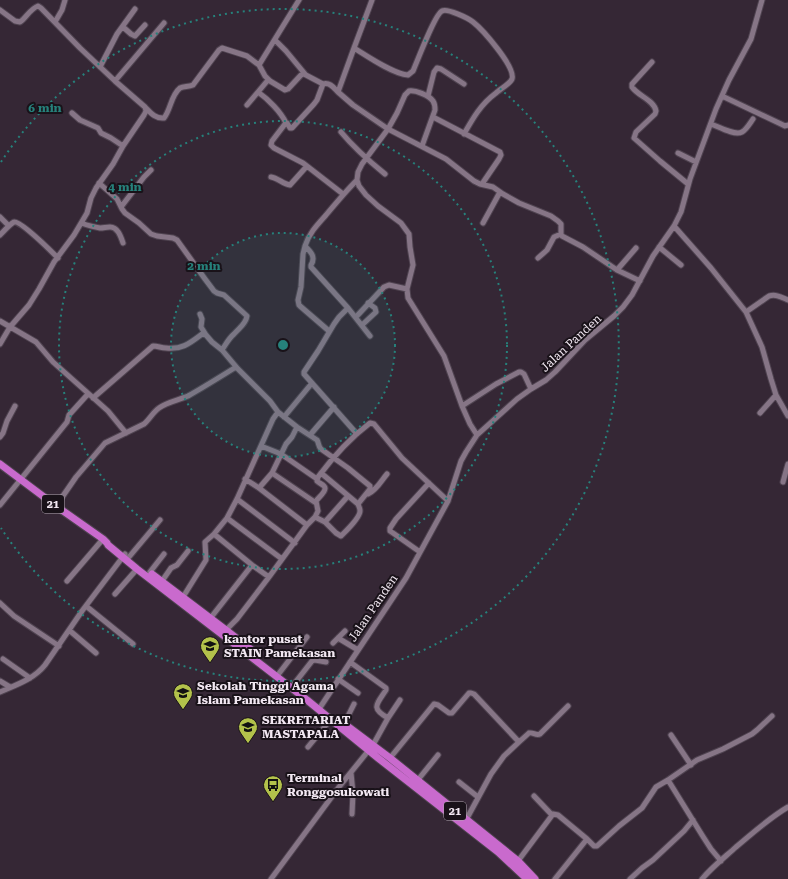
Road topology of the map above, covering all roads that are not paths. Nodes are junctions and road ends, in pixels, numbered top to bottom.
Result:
1 (65, 0) edge
2 (299, 0) edge
3 (372, 0) edge
4 (762, 0) edge
5 (135, 9) dead end
6 (0, 10) edge
7 (55, 22) junction
8 (164, 23) dead end
9 (145, 24) dead end
10 (123, 27) junction
11 (275, 40) junction
12 (354, 48) junction
13 (652, 62) dead end
14 (259, 65) junction
15 (100, 67) junction
16 (305, 74) junction
17 (268, 80) junction
18 (115, 81) junction
19 (323, 84) junction
20 (464, 84) dead end
21 (258, 92) junction
22 (338, 92) junction
23 (428, 96) junction
24 (722, 96) junction
25 (247, 105) dead end
26 (145, 107) junction
27 (72, 113) dead end
28 (432, 117) junction
29 (753, 119) dead end
30 (286, 123) junction
31 (711, 124) junction
32 (788, 125) edge
33 (388, 129) junction
34 (341, 132) dead end
35 (464, 134) junction
36 (123, 146) junction
37 (422, 146) junction
38 (678, 153) dead end
39 (366, 158) junction
40 (696, 162) junction
41 (307, 166) junction
42 (151, 170) dead end
43 (385, 174) dead end
44 (271, 177) dead end
45 (357, 180) junction
46 (99, 183) junction
47 (482, 184) junction
48 (688, 184) junction
49 (500, 192) junction
50 (343, 194) junction
51 (121, 206) junction
52 (0, 217) edge
53 (81, 223) junction
54 (483, 223) dead end
55 (10, 226) junction
56 (674, 226) junction
57 (561, 234) junction
58 (0, 235) edge
59 (123, 243) dead end
60 (305, 246) junction
61 (659, 247) junction
62 (636, 248) dead end
63 (58, 258) junction
64 (538, 258) dead end
65 (681, 265) dead end
66 (617, 270) junction
67 (640, 281) junction
68 (407, 289) junction
69 (788, 300) edge
70 (368, 303) junction
71 (348, 308) junction
72 (746, 312) junction
73 (200, 314) dead end
74 (356, 317) junction
75 (0, 322) edge
76 (362, 326) junction
77 (10, 327) junction
78 (329, 331) junction
79 (206, 335) junction
80 (370, 336) dead end
81 (0, 344) edge
82 (222, 350) junction
83 (236, 366) junction
84 (312, 383) junction
85 (531, 389) junction
86 (88, 394) junction
87 (776, 395) junction
88 (93, 398) junction
89 (15, 406) dead end
90 (462, 406) junction
91 (334, 407) junction
92 (278, 412) junction
93 (760, 414) dead end
94 (788, 416) edge
95 (284, 418) junction
96 (297, 427) junction
97 (126, 433) junction
98 (357, 434) junction
99 (310, 435) junction
100 (477, 435) junction
101 (0, 437) edge
102 (261, 446) junction
103 (281, 454) junction
104 (333, 457) junction
105 (0, 464) edge
106 (788, 464) edge
107 (272, 473) junction
108 (321, 473) junction
109 (387, 474) dead end
110 (20, 479) junction
111 (245, 479) junction
112 (317, 479) junction
113 (783, 482) dead end
114 (429, 483) junction
115 (259, 488) junction
116 (366, 495) junction
117 (348, 496) junction
118 (237, 499) junction
119 (448, 501) junction
120 (316, 503) junction
121 (358, 504) junction
122 (0, 505) edge
123 (56, 506) junction
124 (315, 517) junction
125 (227, 518) junction
126 (160, 520) dead end
127 (326, 522) junction
128 (307, 525) junction
129 (214, 534) junction
130 (105, 541) junction
131 (294, 542) junction
132 (188, 550) dead end
133 (420, 552) junction
134 (164, 554) dead end
135 (126, 556) junction
136 (282, 559) junction
137 (252, 565) junction
138 (137, 569) junction
139 (150, 572) junction
140 (269, 577) junction
141 (67, 581) dead end
142 (162, 581) junction
143 (115, 594) dead end
144 (183, 596) junction
145 (0, 603) edge
146 (86, 606) junction
147 (208, 620) junction
148 (69, 630) junction
149 (345, 631) dead end
150 (224, 632) junction
151 (307, 637) dead end
152 (338, 638) junction
153 (333, 643) dead end
154 (133, 644) dead end
155 (59, 646) junction
156 (358, 650) junction
157 (96, 653) dead end
158 (3, 659) dead end
159 (326, 662) dead end
160 (350, 662) junction
161 (279, 675) junction
162 (30, 678) junction
163 (338, 679) junction
164 (0, 681) edge
165 (294, 684) junction
166 (10, 688) junction
167 (0, 692) edge
168 (358, 693) dead end
169 (400, 700) dead end
170 (354, 704) dead end
171 (568, 706) dead end
172 (320, 708) junction
173 (772, 716) dead end
174 (388, 718) junction
175 (330, 719) junction
176 (344, 724) junction
177 (671, 735) dead end
178 (519, 742) junction
179 (308, 747) dead end
180 (371, 748) junction
181 (438, 755) dead end
182 (390, 758) junction
183 (691, 765) junction
184 (351, 772) junction
185 (668, 780) junction
186 (417, 781) junction
187 (459, 782) dead end
188 (534, 796) dead end
189 (478, 797) junction
190 (788, 806) edge
191 (352, 814) dead end
192 (552, 815) junction
193 (466, 820) junction
194 (693, 820) junction
195 (587, 839) junction
196 (721, 861) junction
197 (518, 862) junction
198 (271, 879) edge
199 (527, 879) edge
200 (535, 879) edge
201 (555, 879) edge
202 (630, 879) edge
203 (702, 879) edge

1 - 7 street
2 - 11 street
3 - 12 street
4 - 24 street, Jalan Panden
5 - 10 street
6 - 7 street
7 - 15 street
8 - 18 street
9 - 10 street
10 - 15 street
11 - 14 street
11 - 16 street
12 - 22 street
12 - 35 street
13 - 48 street
14 - 17 street
14 - 26 street
15 - 18 street
16 - 17 street
16 - 19 street
17 - 21 street
18 - 26 street
19 - 22 street
19 - 30 street
20 - 23 street
21 - 25 street
21 - 30 street
22 - 33 street
23 - 28 street
23 - 33 street
24 - 31 street, Jalan Panden
24 - 32 street
26 - 36 street
27 - 36 street
28 - 35 street
28 - 37 street
29 - 31 street
30 - 41 street
31 - 40 street, Jalan Panden
33 - 37 street
33 - 39 street
34 - 39 street
35 - 47 street
36 - 46 street
37 - 47 street
38 - 40 street
39 - 43 street
39 - 45 street
40 - 48 street, Jalan Panden
41 - 44 street
41 - 50 street
42 - 51 street
45 - 50 street
45 - 68 street
46 - 51 street
46 - 53 street
47 - 49 street
48 - 56 street, Jalan Panden
49 - 54 street
49 - 57 street
50 - 60 street
51 - 82 street
52 - 55 street
53 - 59 street
53 - 63 street
55 - 58 street
55 - 63 street
56 - 61 street, Jalan Panden
56 - 72 street
57 - 64 street
57 - 66 street
60 - 71 street
60 - 78 street
61 - 65 street
61 - 67 street, Jalan Panden
62 - 66 street
63 - 77 street
66 - 67 street
67 - 85 street, Jalan Panden
68 - 70 street
68 - 90 street
69 - 72 street
70 - 74 street
70 - 76 street
71 - 74 street
71 - 78 street
72 - 87 street
73 - 79 street
74 - 76 street
75 - 77 street
76 - 80 street
77 - 81 street
77 - 86 street
78 - 84 street
79 - 82 street
79 - 88 street
82 - 83 street
83 - 92 street
83 - 97 street
84 - 91 street
84 - 95 street
85 - 90 street
85 - 100 street, Jalan Panden
86 - 88 street
86 - 110 street
87 - 93 street
87 - 94 street
88 - 97 street
89 - 101 street
90 - 100 street
91 - 98 street
91 - 99 street
92 - 95 street
92 - 102 street
95 - 96 street
96 - 99 street
96 - 103 street
97 - 123 street
98 - 104 street
98 - 114 street
99 - 104 street
100 - 119 street, Jalan Panden
102 - 103 street
102 - 111 street
103 - 107 street
103 - 112 street
104 - 108 street
104 - 116 street
105 - 110 highway, 21
106 - 113 street
107 - 115 street
107 - 120 street
108 - 112 street
108 - 117 street
109 - 116 street
110 - 122 street
110 - 123 highway, 21
111 - 115 street
111 - 118 street
112 - 120 street
114 - 119 street
114 - 133 street
115 - 128 street
116 - 121 street
117 - 121 street
117 - 127 street
118 - 125 street
118 - 131 street
119 - 133 street, Jalan Panden
120 - 124 street
121 - 127 street
123 - 130 highway, 21
124 - 127 street
124 - 128 street
125 - 129 street
125 - 136 street
126 - 135 street
128 - 131 street
129 - 137 street
129 - 144 street
130 - 135 highway, 21
130 - 141 street
131 - 136 street
132 - 142 street
133 - 156 street, Jalan Panden
134 - 139 street
135 - 138 highway, 21
135 - 139 highway, 21
135 - 146 street
136 - 140 street
137 - 140 street
137 - 147 street
138 - 143 street
138 - 147 highway, 21
139 - 142 highway, 21
140 - 150 street
142 - 144 highway, 21
144 - 147 highway, 21
145 - 155 street
146 - 148 street
146 - 154 street
147 - 150 highway, 21
148 - 155 street
148 - 157 street
149 - 152 street
150 - 161 highway, 21
151 - 161 street
152 - 153 street
152 - 156 street
155 - 162 street
156 - 160 street, Jalan Panden
158 - 162 street
159 - 165 street
160 - 163 street, Jalan Panden
160 - 174 street
161 - 165 highway, 21
161 - 172 highway, 21
162 - 166 street
163 - 168 street
163 - 172 street, Jalan Panden
164 - 166 street
165 - 172 highway, 21
166 - 167 street
169 - 174 street
170 - 176 street
171 - 178 street
172 - 175 highway, 21
172 - 176 highway, 21
173 - 183 street
174 - 180 street
175 - 179 street
175 - 180 highway, 21
176 - 180 highway, 21
177 - 183 street
178 - 182 street
178 - 189 street
180 - 182 highway, 21
180 - 184 street
180 - 199 highway, 21
181 - 186 street
182 - 186 highway, 21
183 - 185 street
184 - 191 street
184 - 198 street
185 - 194 street
185 - 195 street
186 - 193 highway, 21
187 - 189 street
188 - 192 street
189 - 193 street
190 - 196 street
192 - 195 street
192 - 197 street
193 - 197 highway, 21
194 - 196 street
194 - 202 street
195 - 201 street
196 - 203 street
197 - 200 highway, 21

